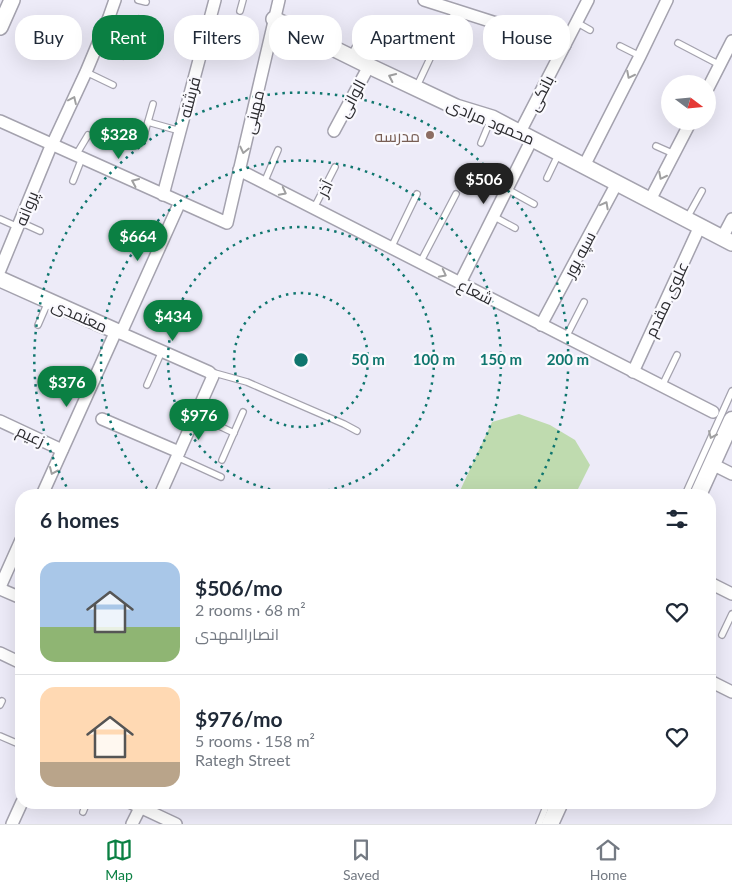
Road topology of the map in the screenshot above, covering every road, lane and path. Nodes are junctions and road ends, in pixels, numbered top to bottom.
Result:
1 (12, 0) edge
2 (138, 0) edge
3 (215, 0) edge
4 (243, 0) edge
5 (278, 0) edge
6 (424, 0) edge
7 (588, 0) edge
8 (667, 0) edge
9 (111, 1) edge
10 (146, 2) dead end
11 (455, 10) junction
12 (240, 11) dead end
13 (109, 15) edge
14 (275, 15) edge
15 (453, 15) edge
16 (483, 19) edge
17 (576, 22) junction
18 (0, 28) edge
19 (590, 30) dead end
20 (570, 35) edge
21 (269, 41) edge
22 (732, 41) edge
23 (678, 43) dead end
24 (620, 46) dead end
25 (342, 53) edge
26 (352, 53) edge
27 (640, 56) junction
28 (350, 57) junction
29 (92, 58) edge
30 (428, 60) edge
31 (559, 60) edge
32 (720, 65) junction
33 (369, 66) junction
34 (86, 72) junction
35 (715, 75) edge
36 (113, 85) dead end
37 (416, 88) junction
38 (153, 104) dead end
39 (492, 118) junction
40 (0, 121) edge
41 (148, 122) junction
42 (686, 130) edge
43 (180, 131) junction
44 (334, 131) dead end
45 (88, 135) dead end
46 (526, 136) junction
47 (143, 139) dead end
48 (481, 143) dead end
49 (52, 145) junction
50 (656, 146) dead end
51 (278, 150) dead end
52 (560, 153) junction
53 (674, 154) junction
54 (79, 157) junction
55 (584, 166) junction
56 (335, 167) dead end
57 (239, 170) junction
58 (547, 178) dead end
59 (73, 181) dead end
60 (264, 183) junction
61 (617, 183) junction
62 (507, 189) junction
63 (702, 191) dead end
64 (164, 194) junction
65 (417, 194) dead end
66 (456, 194) dead end
67 (650, 200) junction
68 (180, 202) junction
69 (534, 204) dead end
70 (314, 208) junction
71 (493, 216) junction
72 (0, 219) edge
73 (686, 219) junction
74 (732, 219) edge
75 (19, 225) junction
76 (700, 226) junction
77 (514, 228) dead end
78 (40, 231) dead end
79 (727, 240) edge
80 (391, 248) junction
81 (420, 262) junction
82 (0, 270) edge
83 (0, 279) edge
84 (460, 283) junction
85 (48, 301) junction
86 (584, 302) dead end
87 (38, 325) dead end
88 (541, 325) junction
89 (119, 332) junction
90 (566, 337) junction
91 (162, 351) junction
92 (677, 355) dead end
93 (633, 372) junction
94 (211, 374) junction
95 (147, 385) dead end
96 (662, 386) junction
97 (732, 391) edge
98 (243, 412) dead end
99 (713, 412) dead end
100 (196, 415) junction
101 (102, 419) dead end
102 (732, 420) edge
103 (0, 421) edge
104 (357, 431) dead end
105 (234, 433) junction
106 (62, 450) junction
107 (178, 455) junction
108 (222, 460) dead end
109 (712, 464) junction
110 (732, 474) edge
111 (221, 477) dead end
112 (45, 489) edge
113 (163, 489) edge
114 (689, 489) edge
115 (701, 489) edge
116 (15, 550) edge
117 (4, 568) edge
118 (716, 586) edge
119 (0, 588) edge
120 (732, 594) edge
121 (15, 595) edge
122 (732, 614) edge
123 (722, 635) dead end
124 (0, 653) edge
125 (15, 660) edge
126 (716, 684) edge
127 (732, 692) edge
128 (0, 736) edge
129 (15, 742) edge
130 (19, 809) edge
131 (84, 809) edge
132 (140, 809) edge
133 (142, 809) edge
134 (545, 809) edge
135 (557, 809) edge
136 (83, 812) dead end
137 (12, 824) edge
138 (132, 824) edge
139 (176, 824) edge
140 (539, 824) edge
141 (550, 824) edge

1 - 18 street
2 - 10 lane
3 - 43 street, فرشته
4 - 12 lane
5 - 14 street, مهینی
6 - 11 street
7 - 17 street, بانکی
8 - 27 street
9 - 13 street, پروانه
11 - 15 lane
11 - 16 street
17 - 19 lane
17 - 20 street, بانکی
21 -> 57 street, مهینی
22 - 32 street
23 - 32 lane
24 - 27 lane
25 - 28 street, محمود مرادی
26 - 28 lane
27 -> 55 street
28 - 33 street, محمود مرادی
29 - 34 street, پروانه
30 - 37 lane
31 - 46 street, بانکی
32 - 35 street
37 -> 33 street, محمود مرادی
33 - 44 street, الوانی
34 - 36 lane
49 -> 34 street, پروانه
37 - 39 street, محمود مرادی
38 - 41 lane
39 - 46 street, محمود مرادی
39 - 48 lane
40 - 49 street
41 - 43 lane
41 - 47 lane
42 - 53 street
43 - 64 street, فرشته
45 - 54 lane
46 - 52 street, محمود مرادی
46 - 62 street, بانکی
49 - 54 street
49 - 75 street, پروانه
50 - 53 lane
51 - 60 lane
52 - 55 street, محمود مرادی
52 - 58 lane
53 -> 67 street
54 - 59 lane
64 -> 54 street
55 - 61 street, محمود مرادی
56 - 70 lane, آذر
57 - 60 street, شعاع
57 - 68 street, مهینی
60 -> 70 street, شعاع
61 - 67 street, محمود مرادی
88 -> 61 street, سپه پور
62 - 69 lane
62 - 71 street, بانکی
63 - 73 lane
64 - 68 street
65 - 80 lane
66 - 81 lane
67 - 73 street, محمود مرادی
68 - 89 street
70 - 80 street, شعاع
71 - 77 lane
71 - 84 street, بانکی
72 - 75 lane
73 - 76 street, محمود مرادی
74 - 79 street
75 - 78 lane
75 - 82 street, پروانه
76 - 79 street, محمود مرادی
76 - 93 street, علوی مقدم
80 - 81 street, شعاع
81 -> 84 street, شعاع
83 - 85 street, معتمدی
84 - 88 street, شعاع
85 - 87 lane
85 - 89 street, معتمدی
86 - 90 lane
88 - 90 street, شعاع
89 - 91 street, معتمدی
89 - 106 street
90 - 93 street, شعاع
91 - 94 street, معتمدی
91 - 95 lane
92 - 96 lane
93 - 96 street, شعاع
94 - 100 street
94 - 104 lane
96 - 99 street, شعاع
97 -> 114 lane
98 - 105 lane
100 - 105 lane
100 - 107 street
101 - 107 street
102 - 109 main road
103 - 106 street, زعیم
105 - 108 lane
106 -> 112 street
107 - 111 lane
107 - 113 street
109 - 110 street
109 - 115 main road
116 - 117 street
117 - 119 street
118 - 120 street
119 - 121 street
122 - 123 lane
124 - 125 street
126 - 127 street
128 - 129 lane
130 - 137 street
131 - 136 lane
132 - 138 street
133 - 139 street
134 - 140 lane
135 - 141 main road

